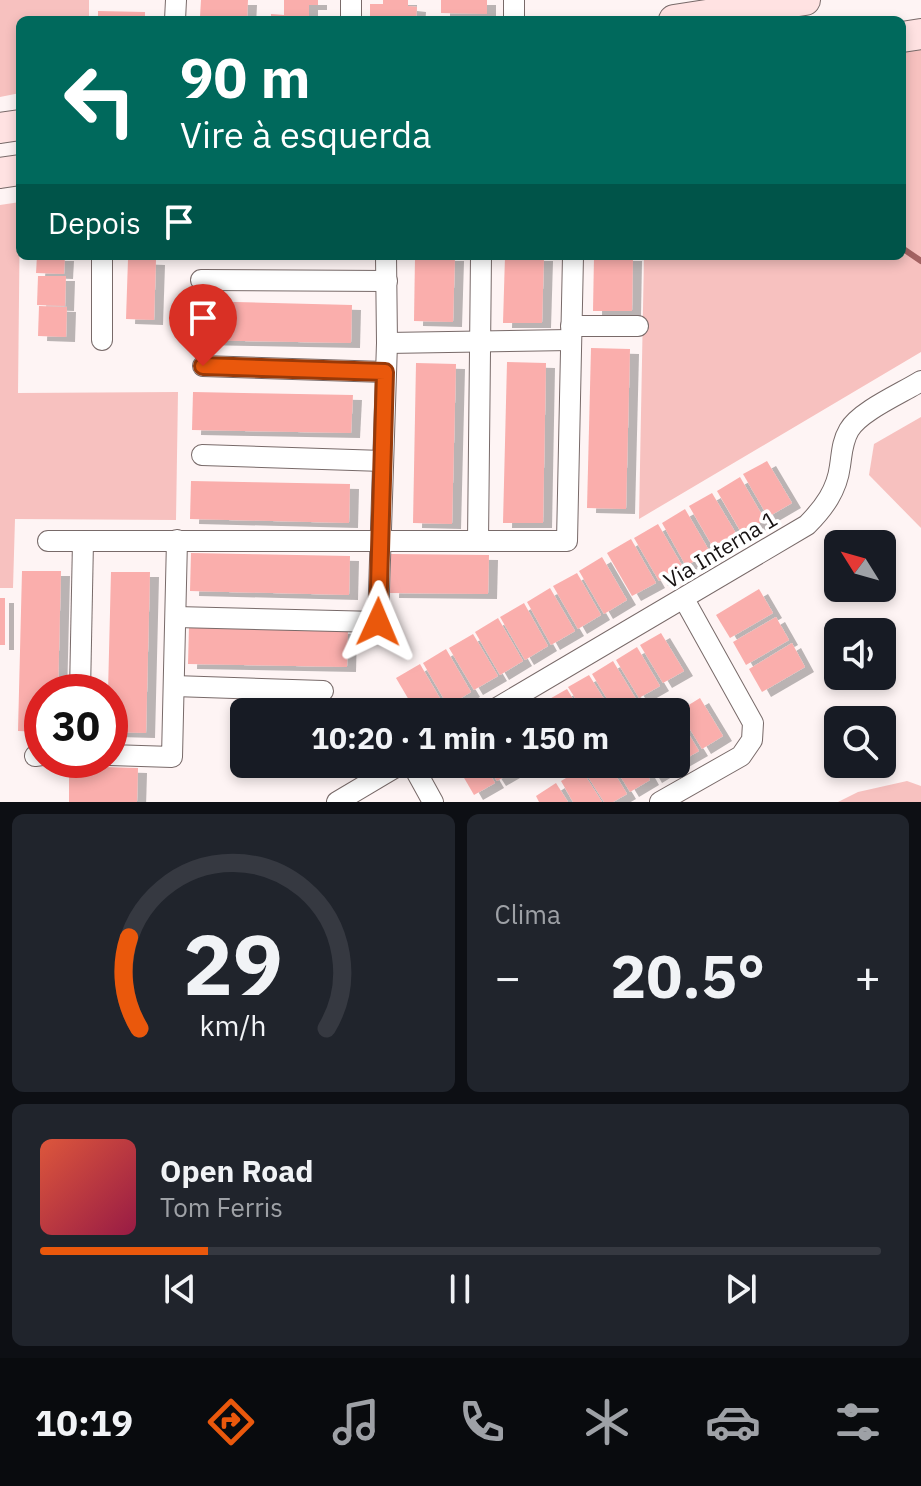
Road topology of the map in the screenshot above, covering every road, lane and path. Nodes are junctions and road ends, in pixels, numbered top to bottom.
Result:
1 (805, 0) edge
2 (702, 16) edge
3 (102, 260) edge
4 (386, 260) edge
5 (481, 260) edge
6 (573, 260) edge
7 (201, 280) dead end
8 (387, 281) junction
9 (638, 326) dead end
10 (570, 333) junction
11 (102, 340) dead end
12 (479, 341) junction
13 (387, 343) junction
14 (203, 366) dead end
15 (385, 372) junction
16 (921, 381) edge
17 (202, 455) dead end
18 (383, 461) junction
19 (177, 540) junction
20 (380, 540) junction
21 (48, 541) dead end
22 (83, 541) junction
23 (478, 541) junction
24 (684, 599) junction
25 (176, 617) junction
26 (80, 674) edge
27 (174, 686) junction
28 (323, 691) dead end
29 (514, 698) edge
30 (128, 756) edge
31 (377, 778) edge
32 (420, 778) edge
33 (337, 802) edge
34 (433, 802) edge
35 (660, 802) edge

1 - 2 main road
3 - 11 street
4 - 8 street
5 - 12 street
6 - 10 street
7 - 8 street
8 - 13 street
9 - 10 street
10 - 12 street
10 - 23 street
12 - 13 street
12 - 23 street
13 - 15 street
14 - 15 street
15 - 18 street
16 - 24 street, Via Interna 1
17 - 18 street
18 - 20 street
19 - 20 street
19 - 22 street
19 - 25 street
20 - 23 street
20 - 25 street
21 - 22 street
22 - 26 street
24 - 29 street, Via Interna 1
24 - 35 street
25 - 27 street
27 - 28 street
27 - 30 street
31 - 33 street
32 - 34 street

